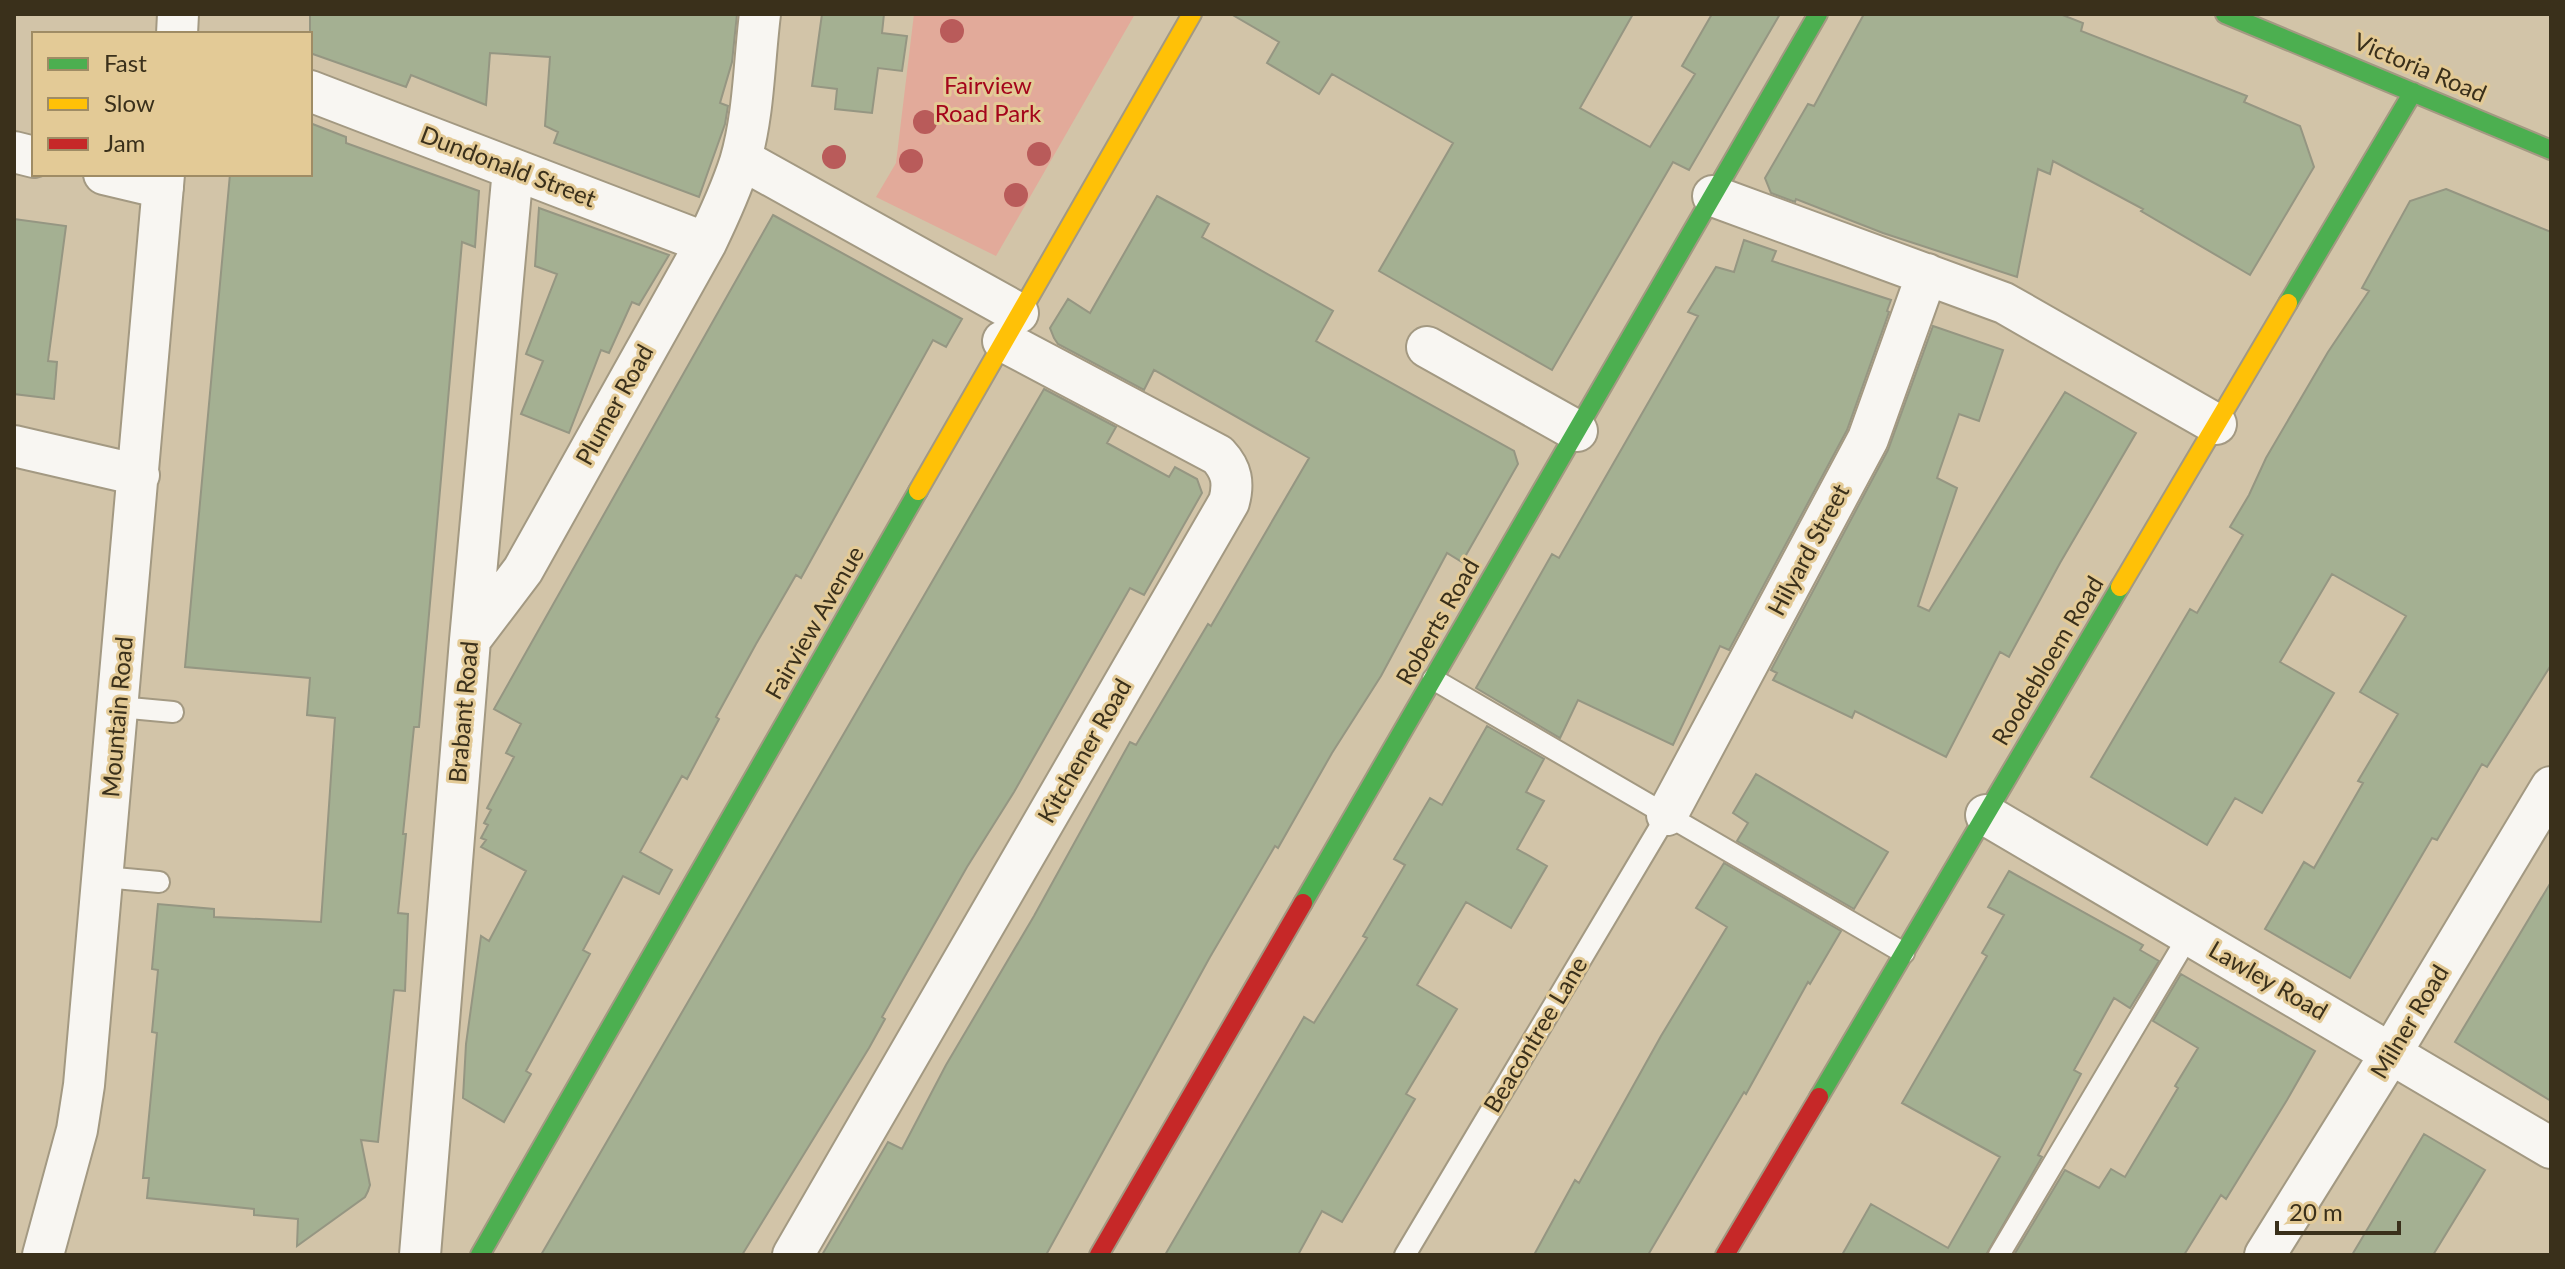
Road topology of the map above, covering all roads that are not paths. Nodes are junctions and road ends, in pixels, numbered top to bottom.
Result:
1 (760, 14) edge
2 (1192, 14) edge
3 (1818, 14) edge
4 (2225, 14) edge
5 (312, 92) edge
6 (2413, 92) junction
7 (2551, 150) edge
8 (741, 159) junction
9 (513, 169) junction
10 (121, 176) edge
11 (163, 181) edge
12 (1713, 196) junction
13 (706, 243) junction
14 (1927, 274) junction
15 (1011, 327) junction
16 (1427, 347) dead end
17 (2216, 424) junction
18 (1577, 431) junction
19 (14, 446) edge
20 (139, 475) junction
21 (470, 640) junction
22 (1433, 679) junction
23 (119, 707) junction
24 (173, 712) dead end
25 (2551, 787) edge
26 (1667, 815) junction
27 (1986, 815) junction
28 (104, 877) junction
29 (159, 882) dead end
30 (2189, 935) junction
31 (1904, 953) junction
32 (2391, 1053) junction
33 (2551, 1148) edge
34 (43, 1255) edge
35 (420, 1255) edge
36 (480, 1255) edge
37 (793, 1255) edge
38 (1099, 1255) edge
39 (1405, 1255) edge
40 (1725, 1255) edge
41 (1999, 1255) edge
42 (2265, 1255) edge

1 - 8 street, Plumer Road
2 - 15 street, Fairview Avenue
3 - 12 street, Roberts Road
4 - 6 street, Victoria Road
5 - 9 street, Dundonald Street
6 - 7 street, Victoria Road
6 - 17 street, Roodebloem Road
8 - 13 street, Plumer Road
8 - 15 street
9 - 13 street, Dundonald Street
9 - 21 street, Brabant Road
10 - 11 street
11 - 20 street, Mountain Road
12 - 14 street
12 - 18 street, Roberts Road
13 - 21 street, Plumer Road
14 - 17 street
14 - 26 street, Hilyard Street
15 - 36 street, Fairview Avenue
15 - 37 street, Kitchener Road
16 - 18 street
17 - 27 street, Roodebloem Road
18 - 22 street, Roberts Road
19 - 20 street
20 - 23 street, Mountain Road
21 - 35 street, Brabant Road
22 - 26 lane
22 - 38 street, Roberts Road
23 - 24 lane
23 - 28 street, Mountain Road
25 - 32 street, Milner Road
26 - 31 lane
26 - 39 lane, Beacontree Lane
27 - 30 street, Lawley Road
27 - 31 street, Roodebloem Road
28 - 29 lane
28 - 34 street, Mountain Road
30 - 32 street, Lawley Road
30 - 41 lane
31 - 40 street, Roodebloem Road
32 - 33 street, Lawley Road
32 - 42 street, Milner Road

